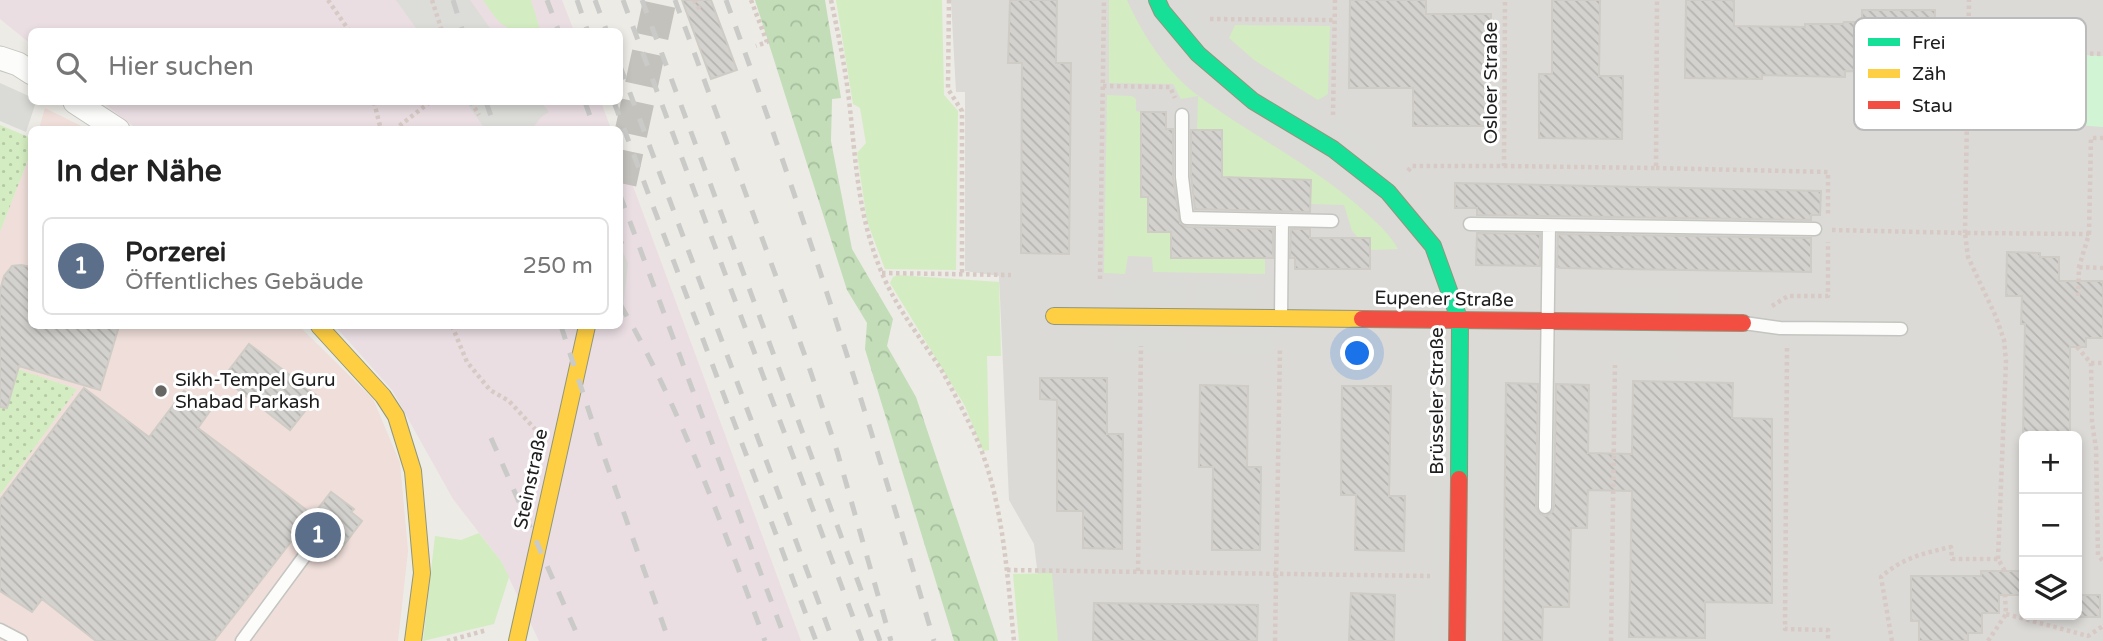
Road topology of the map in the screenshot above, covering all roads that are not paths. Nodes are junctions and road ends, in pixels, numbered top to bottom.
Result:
1 (1157, 0) edge
2 (0, 58) edge
3 (28, 70) edge
4 (80, 105) edge
5 (1182, 115) road end
6 (112, 126) edge
7 (1282, 220) junction
8 (1332, 221) dead end
9 (1470, 224) dead end
10 (1549, 226) junction
11 (1821, 230) road end
12 (1054, 316) dead end
13 (1281, 319) junction
14 (1460, 321) junction
15 (1548, 321) junction
16 (1743, 323) joint
17 (322, 329) edge
18 (586, 329) edge
19 (1901, 329) dead end
20 (1545, 507) dead end
21 (306, 554) dead end
22 (0, 630) edge
23 (21, 641) edge
24 (242, 641) edge
25 (413, 641) edge
26 (517, 641) edge
27 (1457, 641) edge

1 - 14 street, Brüsseler Straße
2 - 3 street
4 - 6 street
5 - 7 lane
7 - 8 lane
7 - 13 lane
9 - 10 lane
10 - 11 lane
10 - 15 lane
12 - 13 street, Eupener Straße
13 - 14 street, Eupener Straße
14 - 15 street, Eupener Straße
14 - 27 street, Brüsseler Straße
15 - 16 street, Eupener Straße
15 - 20 lane
16 - 19 lane
17 - 25 street
18 - 26 street, Steinstraße
21 - 24 lane
22 - 23 lane

